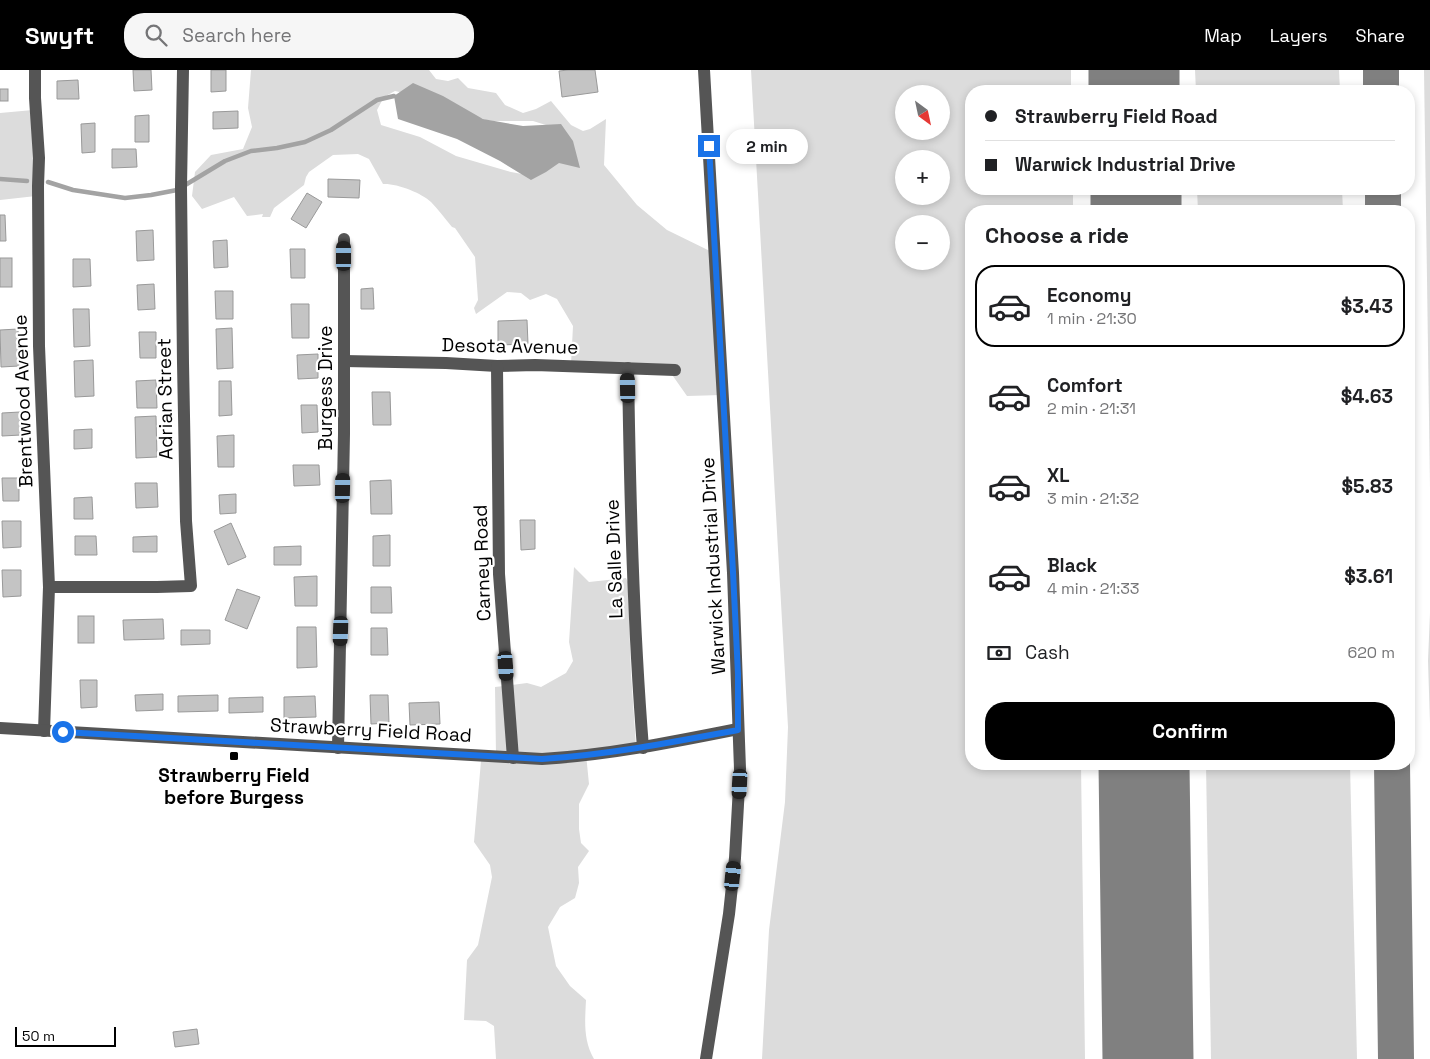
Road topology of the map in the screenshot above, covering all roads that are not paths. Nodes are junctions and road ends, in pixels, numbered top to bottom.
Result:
1 (35, 70) edge
2 (183, 70) edge
3 (704, 70) edge
4 (344, 239) dead end
5 (344, 361) junction
6 (497, 366) junction
7 (628, 368) junction
8 (675, 370) dead end
9 (49, 587) junction
10 (0, 728) edge
11 (44, 730) junction
12 (738, 730) junction
13 (338, 748) junction
14 (642, 748) junction
15 (512, 758) junction
16 (706, 1059) edge

1 - 9 street, Brentwood Avenue
2 - 9 street, Adrian Street
3 - 12 street, Warwick Industrial Drive
4 - 5 street, Burgess Drive
5 - 6 street, Desota Avenue
5 - 13 street, Burgess Drive
6 - 7 street, Desota Avenue
6 - 15 street, Carney Road
7 - 8 street, Desota Avenue
7 - 14 street, La Salle Drive
9 - 11 street, Brentwood Avenue
10 - 11 street, Strawberry Field Road
11 - 13 street, Strawberry Field Road
12 - 14 street, Strawberry Field Road
12 - 16 street, Warwick Industrial Drive
13 - 15 street, Strawberry Field Road
14 - 15 street, Strawberry Field Road

